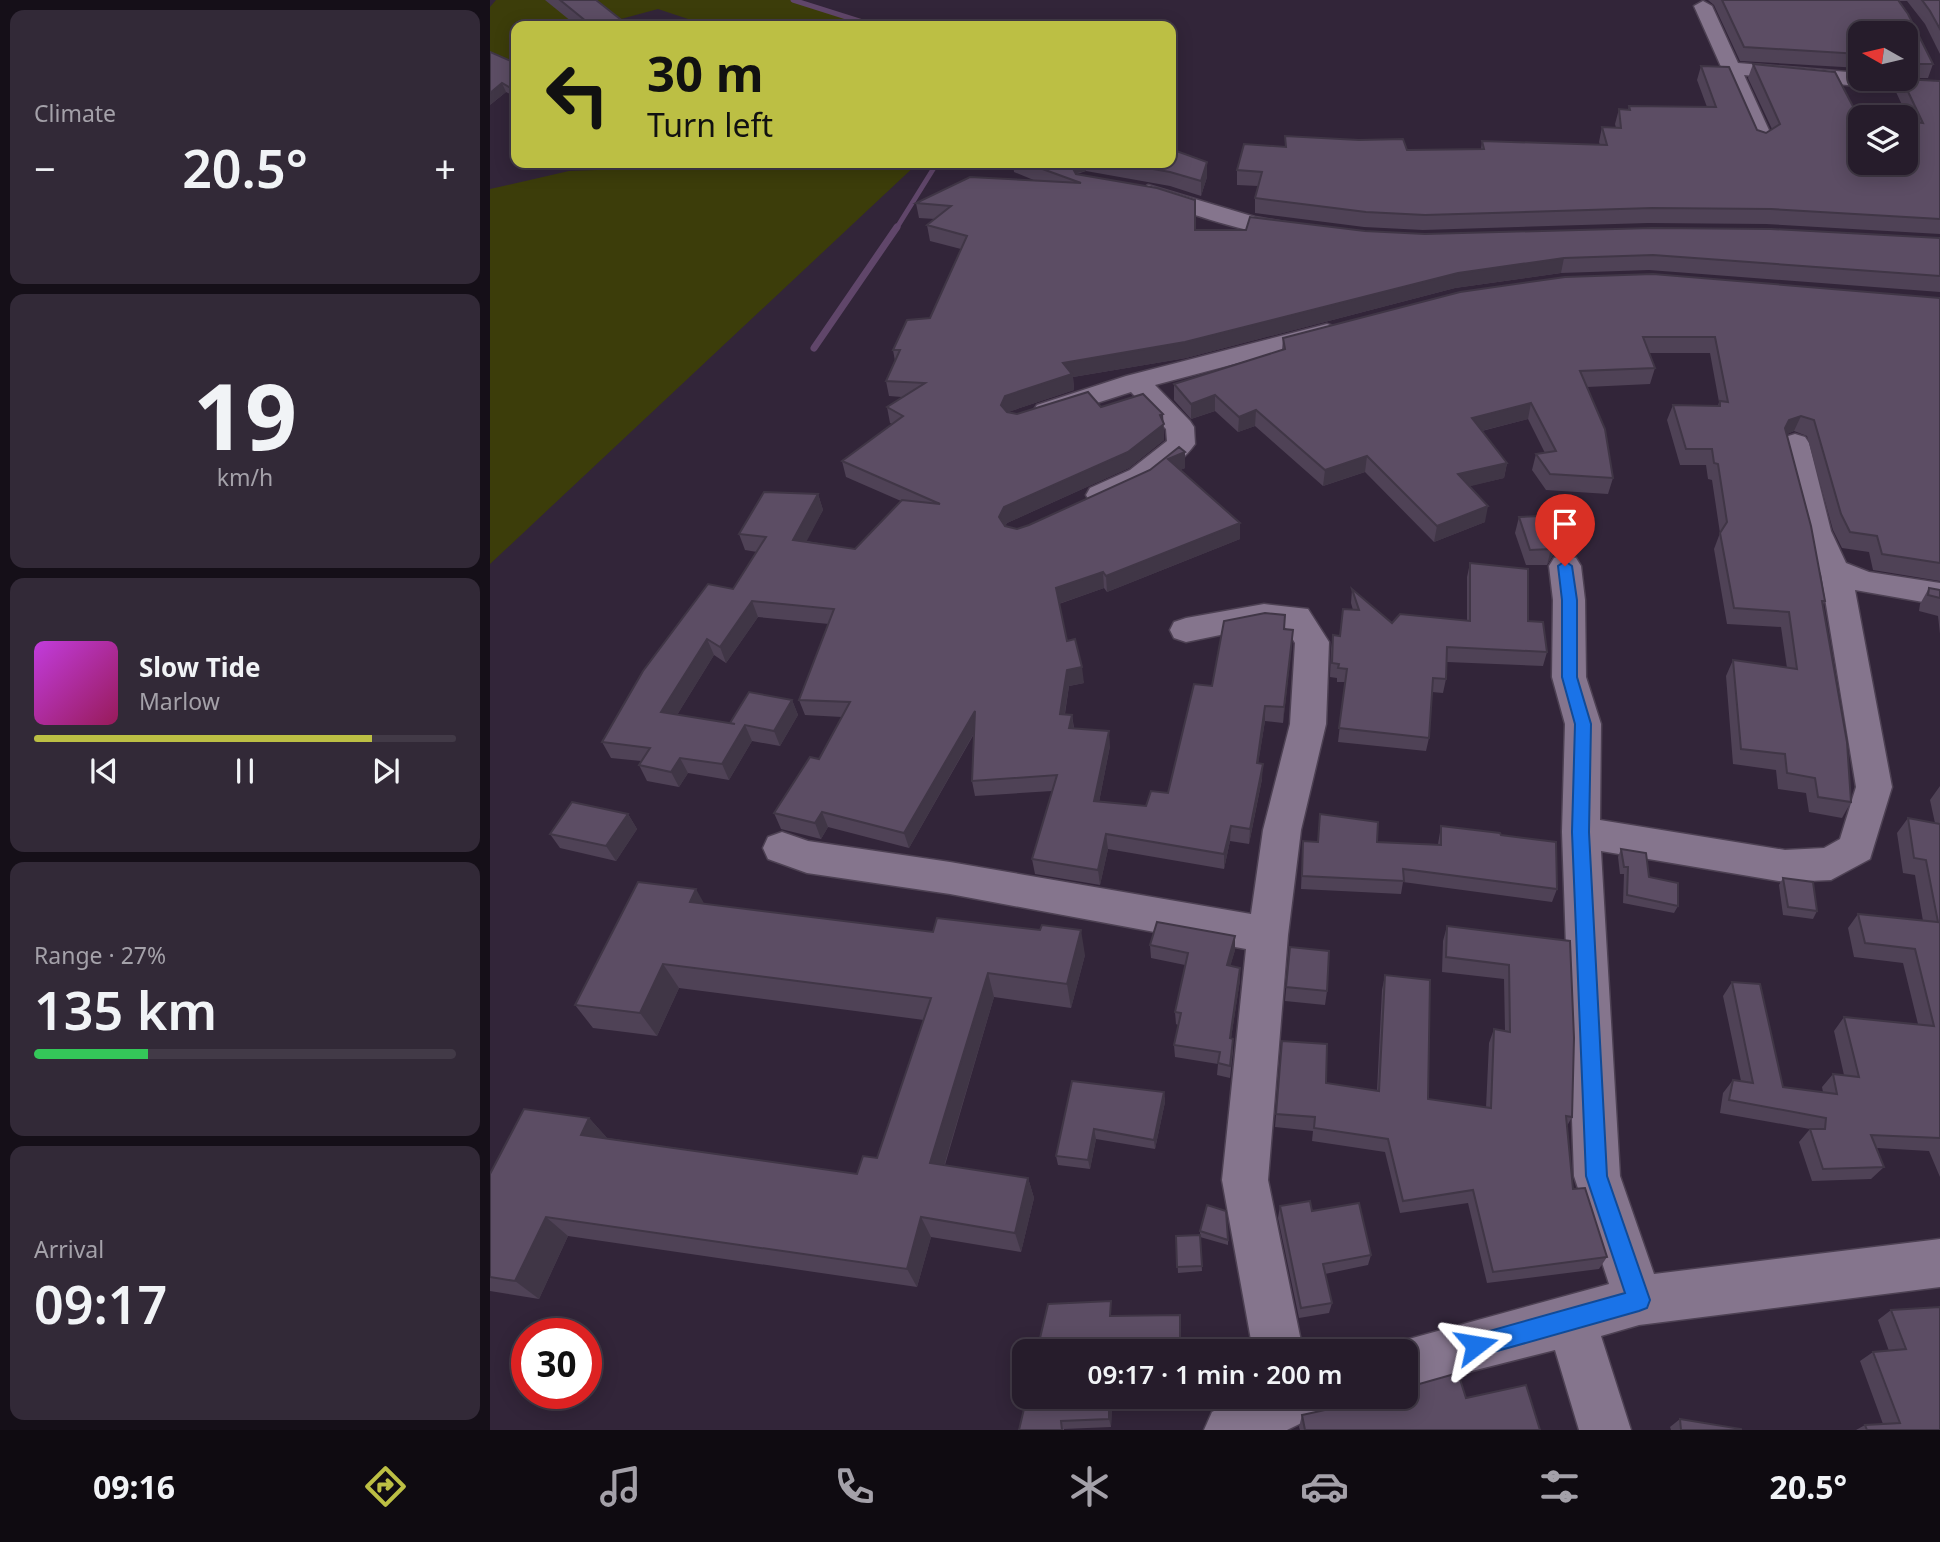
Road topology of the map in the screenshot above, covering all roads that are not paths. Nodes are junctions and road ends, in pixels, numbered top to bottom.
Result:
1 (1703, 6) dead end
2 (1734, 69) junction
3 (1938, 78) edge
4 (1762, 139) edge
5 (1124, 188) edge
6 (1315, 233) edge
7 (1349, 326) edge
8 (1136, 382) junction
9 (1020, 419) edge
10 (1795, 443) dead end
11 (1080, 505) edge
12 (1565, 566) dead end
13 (1836, 572) junction
14 (1940, 594) edge
15 (1186, 630) dead end
16 (1581, 832) junction
17 (782, 848) dead end
18 (1268, 935) junction
19 (1940, 1263) edge
20 (1639, 1300) junction
21 (1571, 1321) junction
22 (1276, 1339) edge
23 (1418, 1360) edge
24 (1272, 1409) edge
25 (1230, 1430) edge
26 (1605, 1430) edge

1 - 2 street
2 - 3 street
2 - 4 street
5 - 6 street
7 - 8 street
8 - 9 street
8 - 11 street
10 - 13 street
12 - 16 street
13 - 14 street
13 - 16 street
15 - 18 street
16 - 20 street
17 - 18 street
18 - 22 street
19 - 20 street
20 - 21 street
21 - 23 street
21 - 26 street
24 - 25 street

